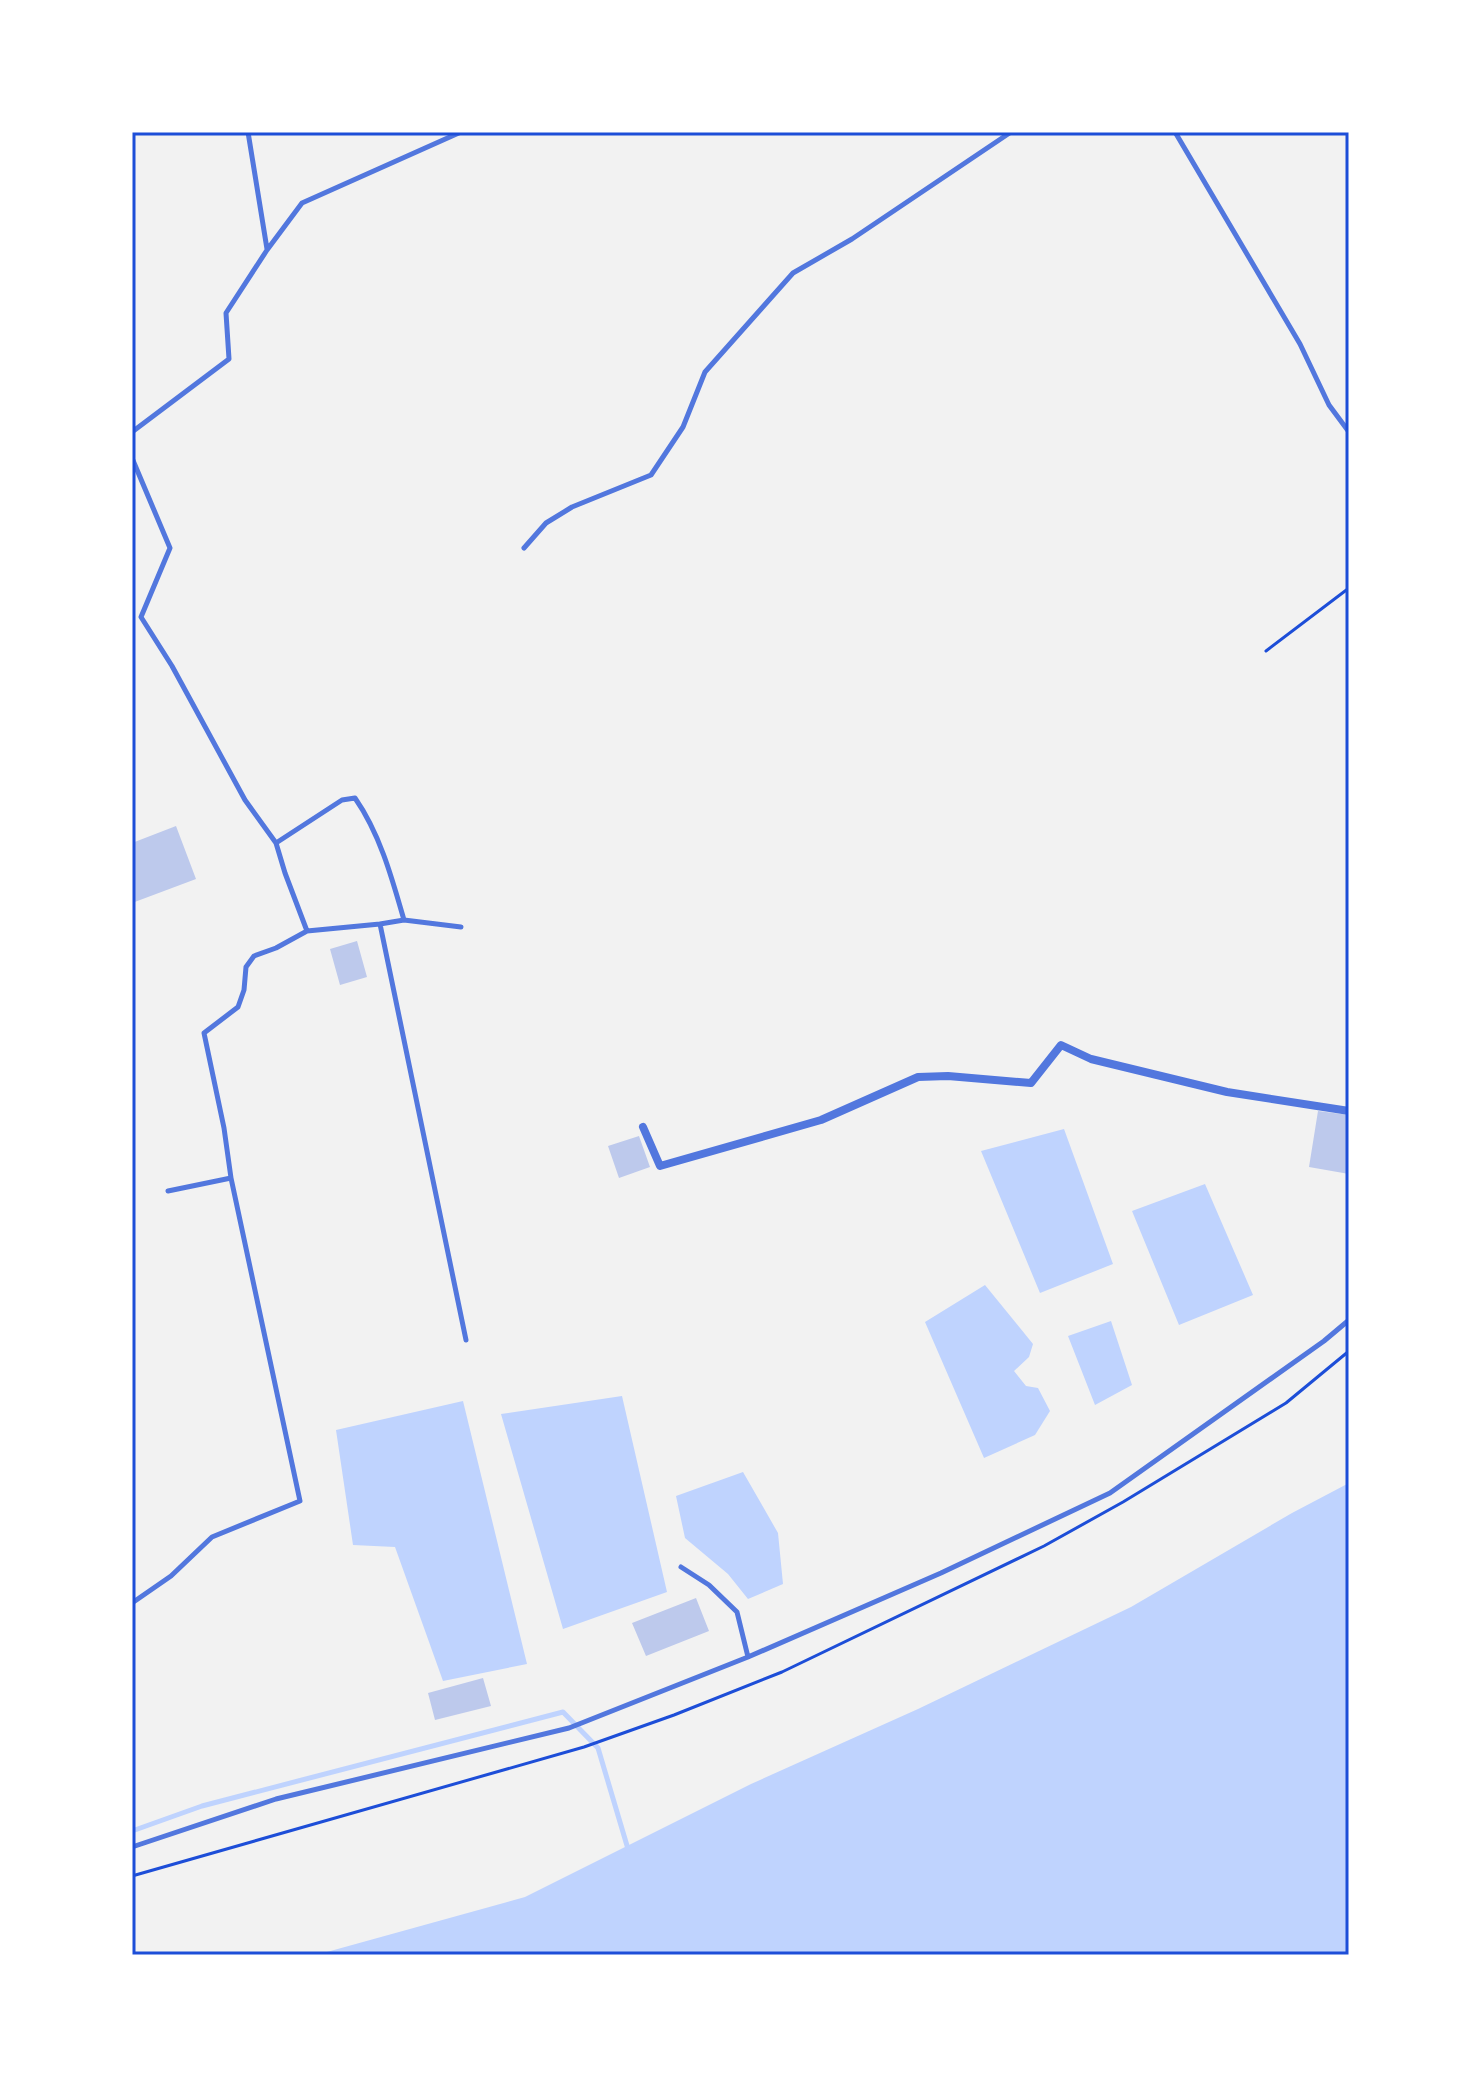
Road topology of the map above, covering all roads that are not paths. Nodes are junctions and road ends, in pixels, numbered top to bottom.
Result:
1 (248, 132) edge
2 (461, 132) edge
3 (1011, 132) edge
4 (1175, 132) edge
5 (267, 250) junction
6 (132, 432) edge
7 (1349, 432) edge
8 (132, 458) edge
9 (524, 548) dead end
10 (276, 843) junction
11 (404, 920) junction
12 (380, 924) junction
13 (461, 927) dead end
14 (307, 931) junction
15 (1349, 1111) edge
16 (643, 1127) dead end
17 (231, 1178) junction
18 (168, 1191) dead end
19 (1349, 1320) edge
20 (466, 1340) dead end
21 (681, 1567) dead end
22 (132, 1603) edge
23 (748, 1657) junction
24 (132, 1847) edge

1 - 5 lane
2 - 5 lane
3 - 9 lane
4 - 7 lane
5 - 6 lane
8 - 10 lane
10 - 11 lane
10 - 14 lane
11 - 12 lane
11 - 13 lane
12 - 14 lane
12 - 20 lane
14 - 17 lane
15 - 16 street
17 - 18 lane
17 - 22 lane
19 - 23 lane
21 - 23 lane
23 - 24 lane

